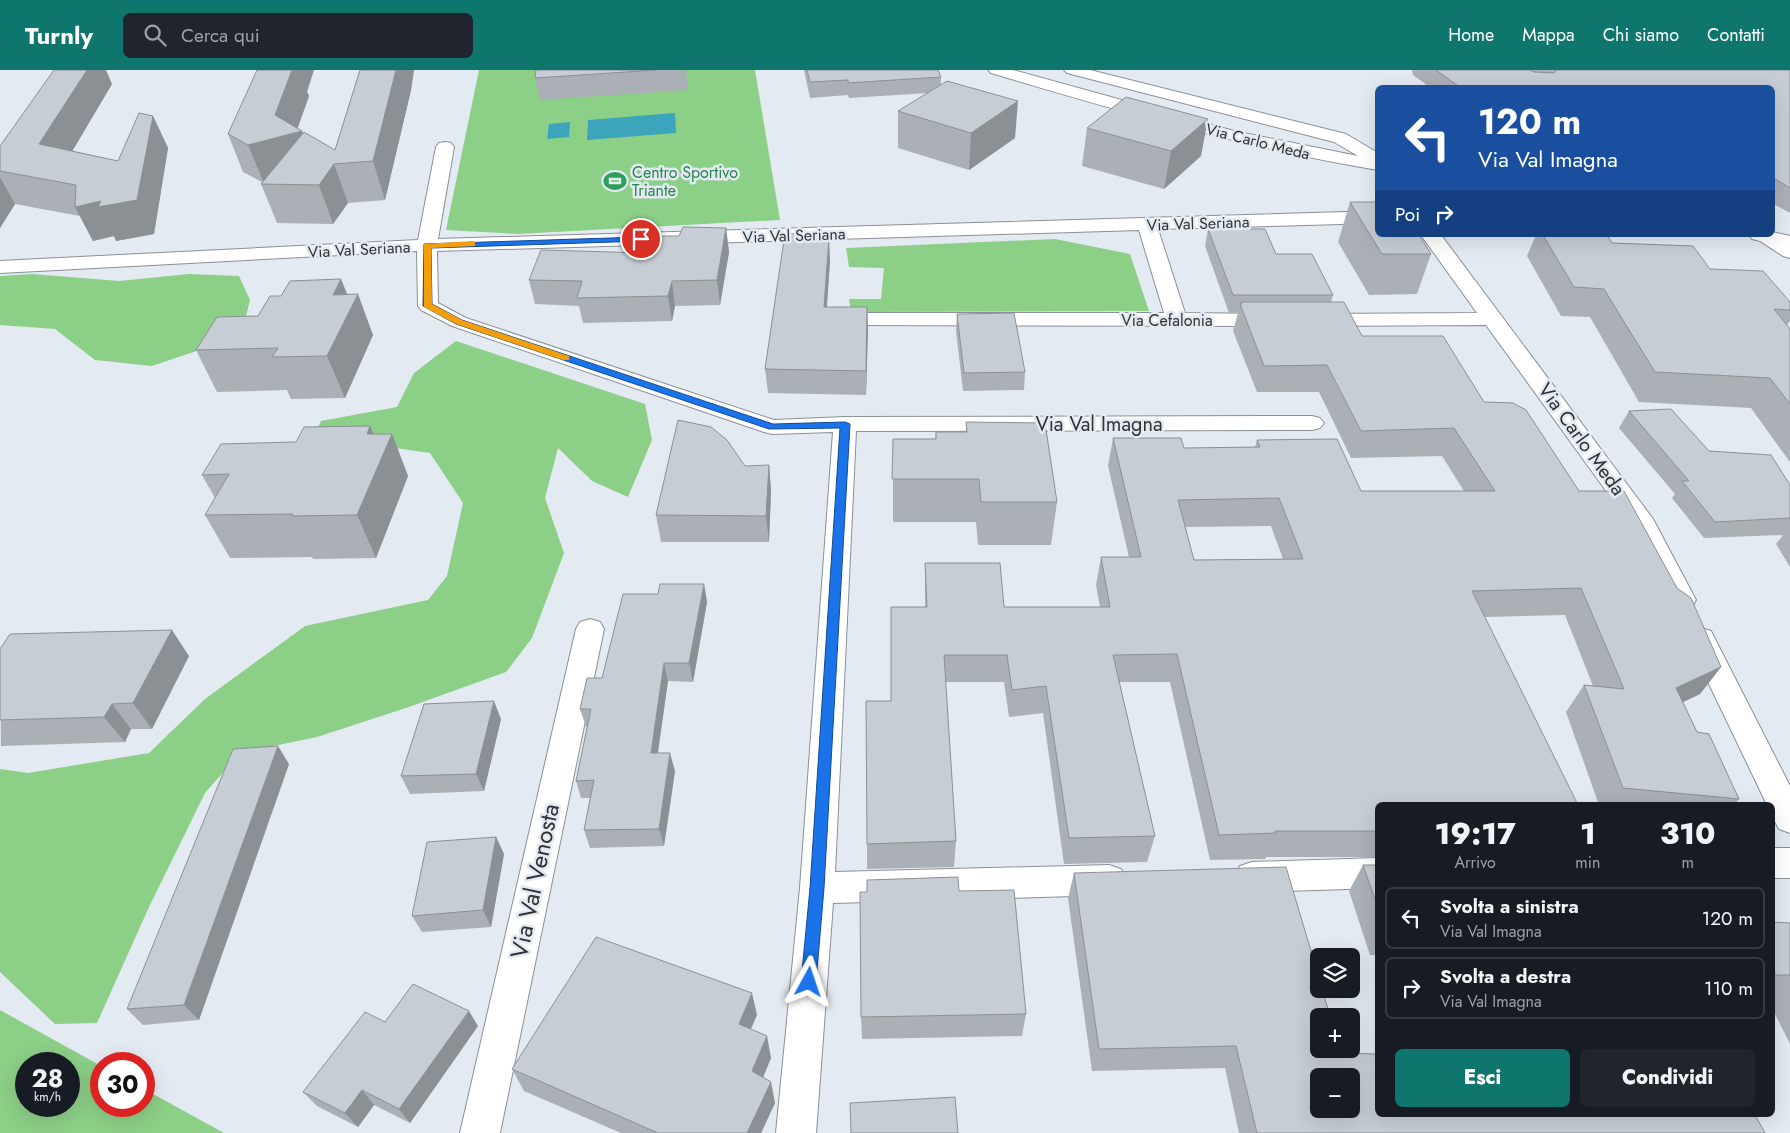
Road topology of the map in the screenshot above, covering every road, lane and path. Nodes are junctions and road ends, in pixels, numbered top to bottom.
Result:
1 (996, 70) edge
2 (1072, 70) edge
3 (445, 146) dead end
4 (1375, 159) edge
5 (1375, 165) edge
6 (1375, 217) edge
7 (1147, 224) junction
8 (1432, 237) edge
9 (1766, 237) edge
10 (1771, 237) edge
11 (1790, 242) edge
12 (427, 245) junction
13 (1790, 252) edge
14 (0, 267) edge
15 (842, 319) edge
16 (1492, 320) junction
17 (1177, 321) junction
18 (845, 424) junction
19 (1312, 424) dead end
20 (590, 629) dead end
21 (1790, 819) edge
22 (1775, 863) edge
23 (1790, 863) edge
24 (1375, 873) edge
25 (1220, 878) edge
26 (1142, 880) edge
27 (817, 888) junction
28 (480, 1133) edge
29 (796, 1133) edge

1 - 5 street, Via Carlo Meda
2 - 4 street, Via Carlo Meda
3 - 12 street
6 - 7 street, Via Val Seriana
7 - 12 street, Via Val Seriana
7 - 17 street
8 - 16 street, Via Carlo Meda
9 - 13 street
10 - 11 street
12 - 14 street, Via Val Seriana
12 - 18 street, Via Val Imagna
15 - 17 street, Via Cefalonia
16 - 17 street, Via Cefalonia
16 - 21 street, Via Carlo Meda
18 - 19 street, Via Val Imagna
18 - 27 street
20 - 28 street, Via Val Venosta
22 - 23 street
24 - 25 street
26 - 27 street
27 - 29 street

